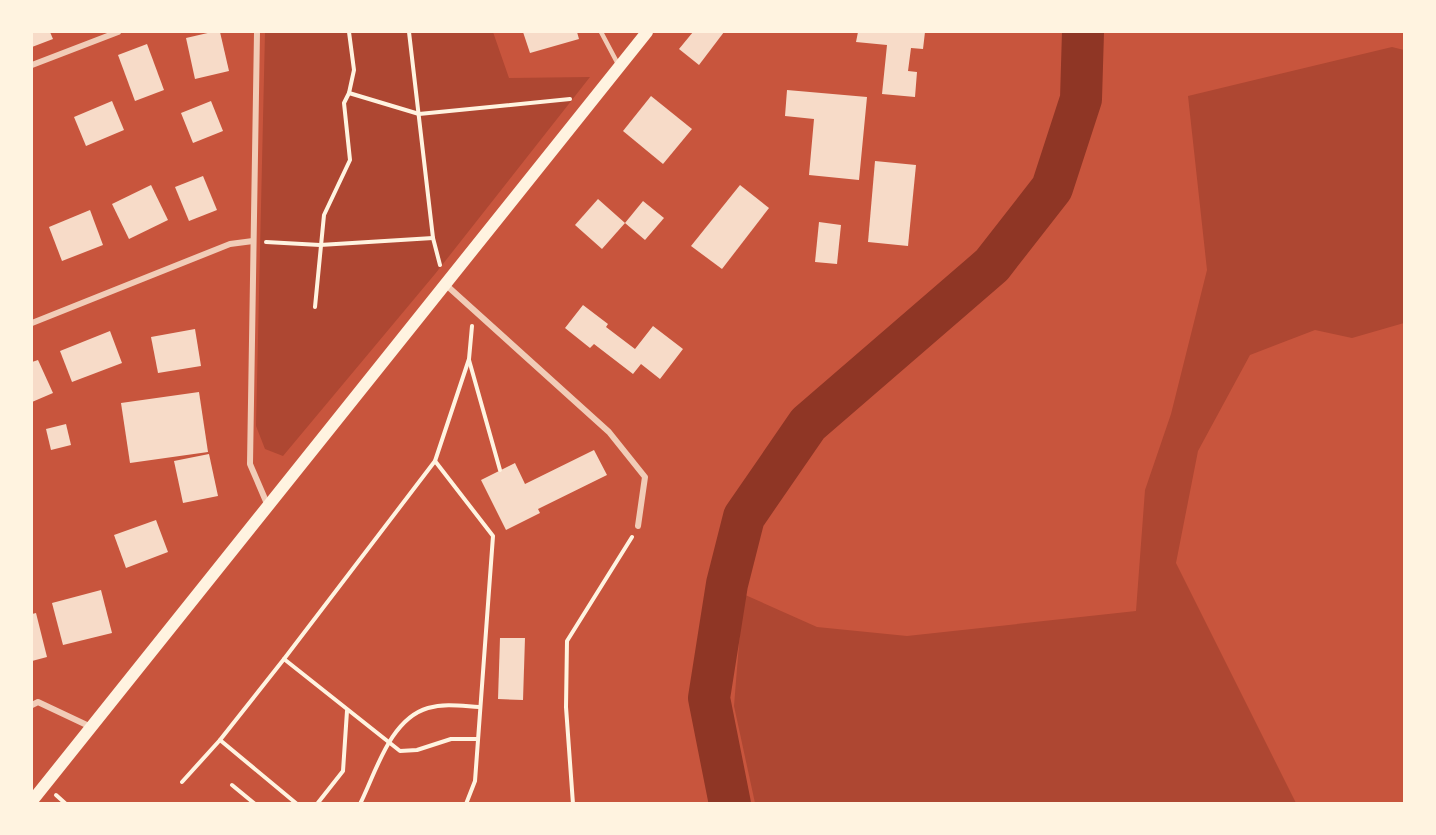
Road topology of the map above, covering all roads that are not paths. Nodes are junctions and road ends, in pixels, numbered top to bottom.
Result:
1 (118, 32) edge
2 (257, 32) edge
3 (601, 32) edge
4 (647, 32) edge
5 (32, 65) edge
6 (619, 66) junction
7 (252, 241) junction
8 (445, 283) junction
9 (32, 324) edge
10 (268, 506) junction
11 (638, 526) road end
12 (32, 705) edge
13 (91, 727) junction
14 (32, 801) edge

1 - 5 street
2 - 7 street
3 - 6 lane
4 - 6 main road
6 - 8 main road
7 - 9 street
7 - 10 street
8 - 10 main road
8 - 11 street
10 - 13 main road
12 - 13 street
13 - 14 main road

